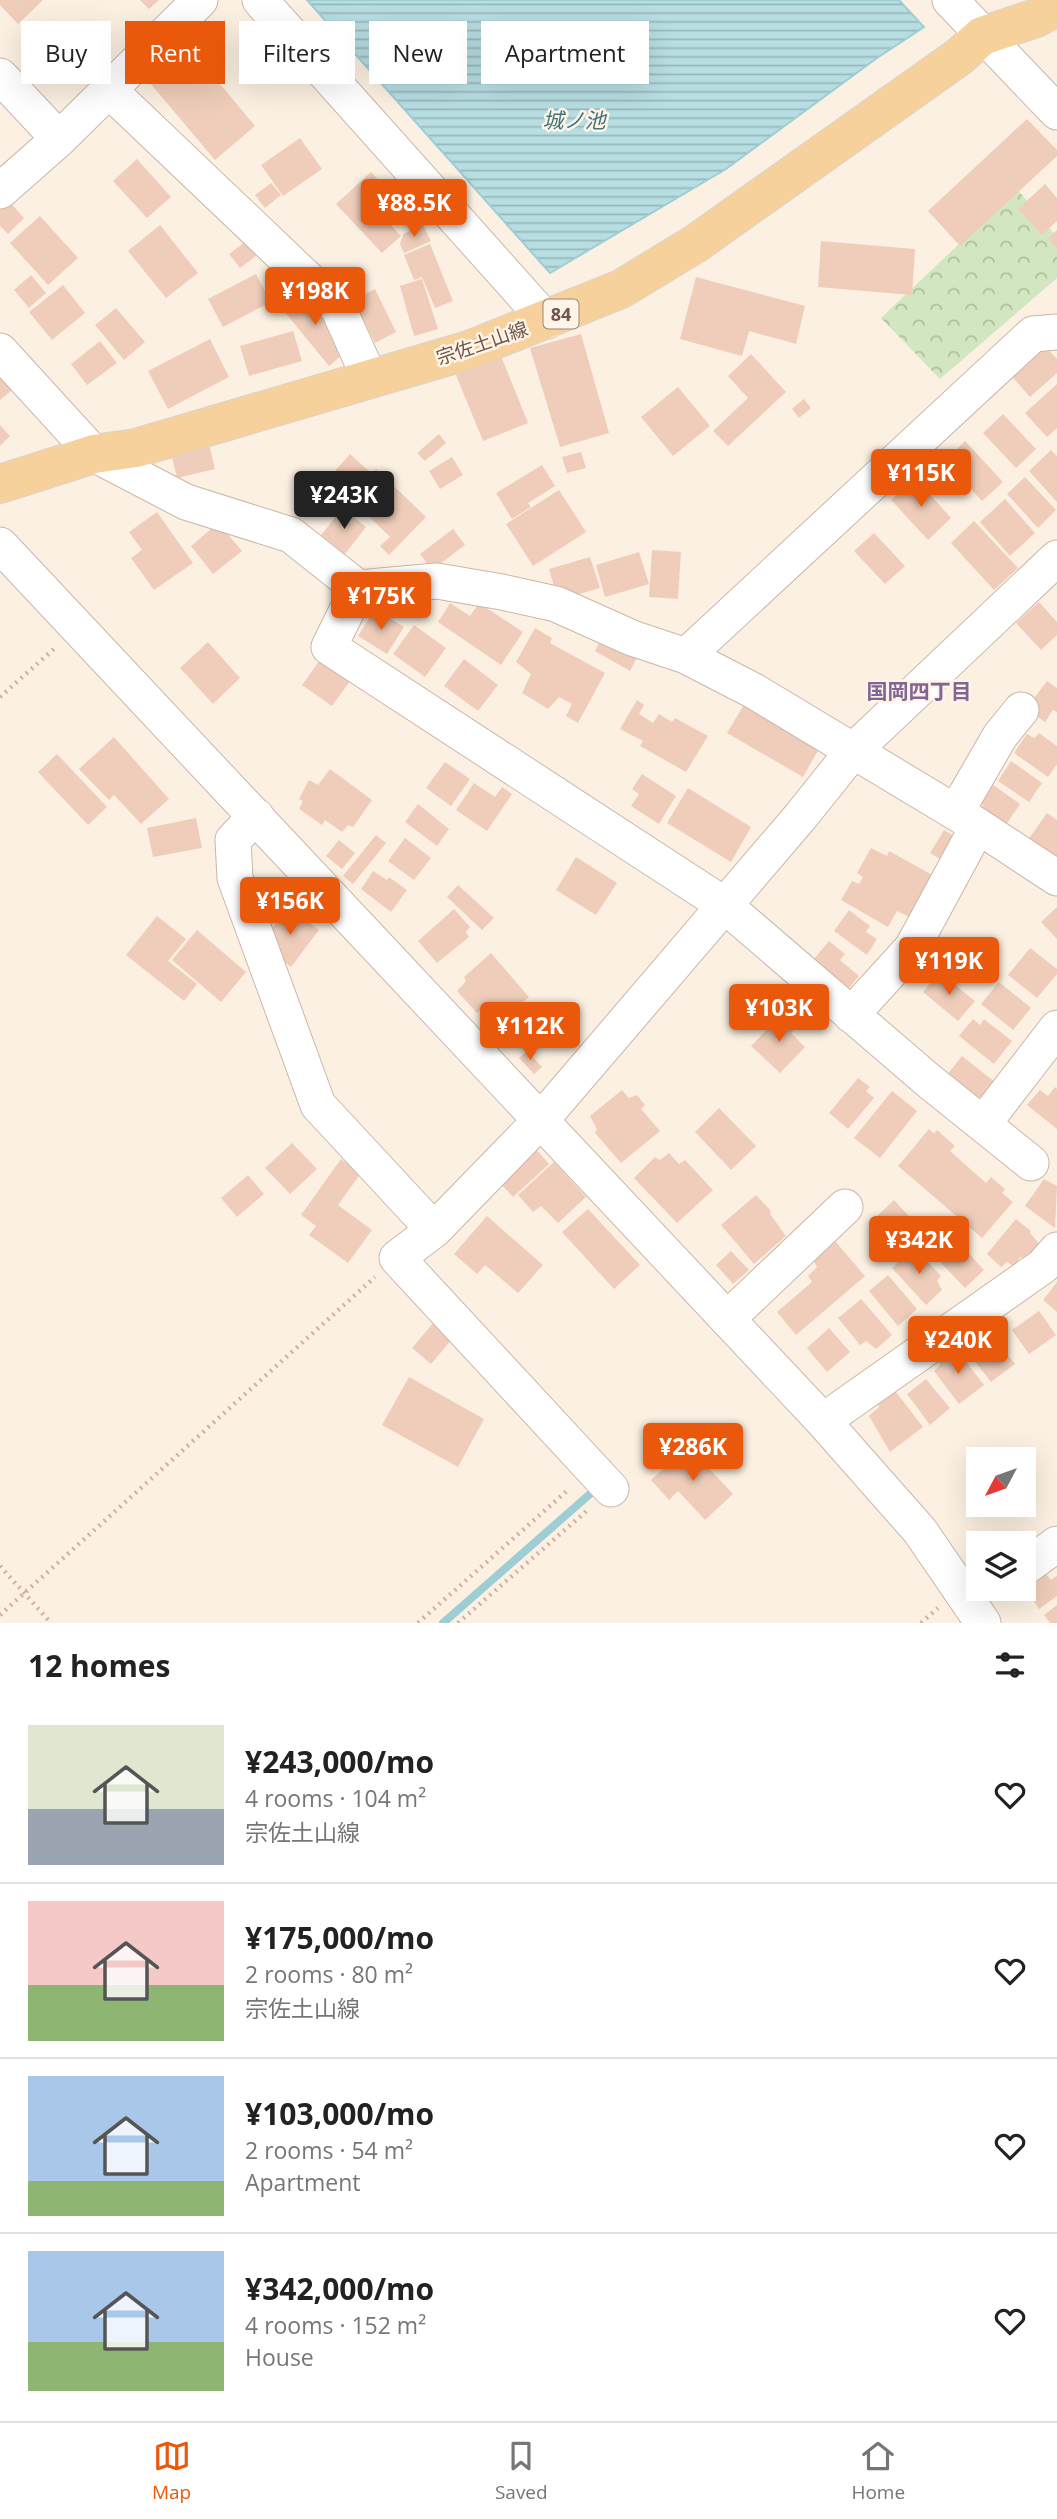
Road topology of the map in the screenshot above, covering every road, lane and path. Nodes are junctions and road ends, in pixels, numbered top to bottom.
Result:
1 (200, 0) edge
2 (260, 0) edge
3 (950, 0) edge
4 (1057, 7) edge
5 (982, 36) junction
6 (0, 76) edge
7 (109, 90) junction
8 (1057, 113) edge
9 (59, 139) junction
10 (0, 191) edge
11 (547, 321) junction
12 (1057, 332) edge
13 (0, 351) edge
14 (370, 379) junction
15 (94, 454) junction
16 (0, 484) edge
17 (0, 545) edge
18 (1057, 558) edge
19 (358, 588) junction
20 (80, 627) junction
21 (686, 656) junction
22 (0, 697) edge
23 (1021, 710) dead end
24 (853, 751) junction
25 (256, 816) junction
26 (967, 819) junction
27 (1057, 878) edge
28 (723, 904) junction
29 (851, 1015) junction
30 (1057, 1028) edge
31 (541, 1121) junction
32 (983, 1124) junction
33 (1031, 1163) dead end
34 (845, 1207) dead end
35 (434, 1230) junction
36 (1057, 1250) edge
37 (397, 1258) junction
38 (727, 1319) junction
39 (823, 1420) junction
40 (602, 1479) junction
41 (1057, 1544) edge
42 (1036, 1559) edge
43 (0, 1566) edge
44 (966, 1590) edge
45 (24, 1593) junction
46 (0, 1615) edge
47 (51, 1623) edge
48 (418, 1623) edge
49 (458, 1623) edge

1 - 7 street
2 - 11 street
3 - 5 street
4 - 5 main road, 宗佐土山線 / 84
5 - 8 street
5 - 11 main road, 宗佐土山線 / 84
6 - 9 street
7 - 9 street
7 - 14 street
9 - 10 street
11 - 14 main road, 宗佐土山線 / 84
12 - 21 street
13 - 15 street
14 - 15 main road, 宗佐土山線 / 84
15 - 16 main road, 宗佐土山線 / 84
15 - 19 street
17 - 20 street
18 - 24 street
19 - 21 street
19 - 28 street
20 - 22 path
20 - 25 street
21 - 24 street
23 - 26 street
24 - 26 street
24 - 28 street
25 - 31 street
25 - 35 street
26 - 27 street
26 - 29 street
28 - 29 street
28 - 31 street
29 - 32 street
30 - 32 street
31 - 35 street
31 - 38 street
32 - 33 street
34 - 38 street
35 - 37 street
36 - 39 street
37 - 40 street
37 - 45 path
38 - 39 street
39 - 44 street
40 - 48 path
40 - 49 path
41 - 42 street
43 - 45 path
45 - 46 path
45 - 47 path

